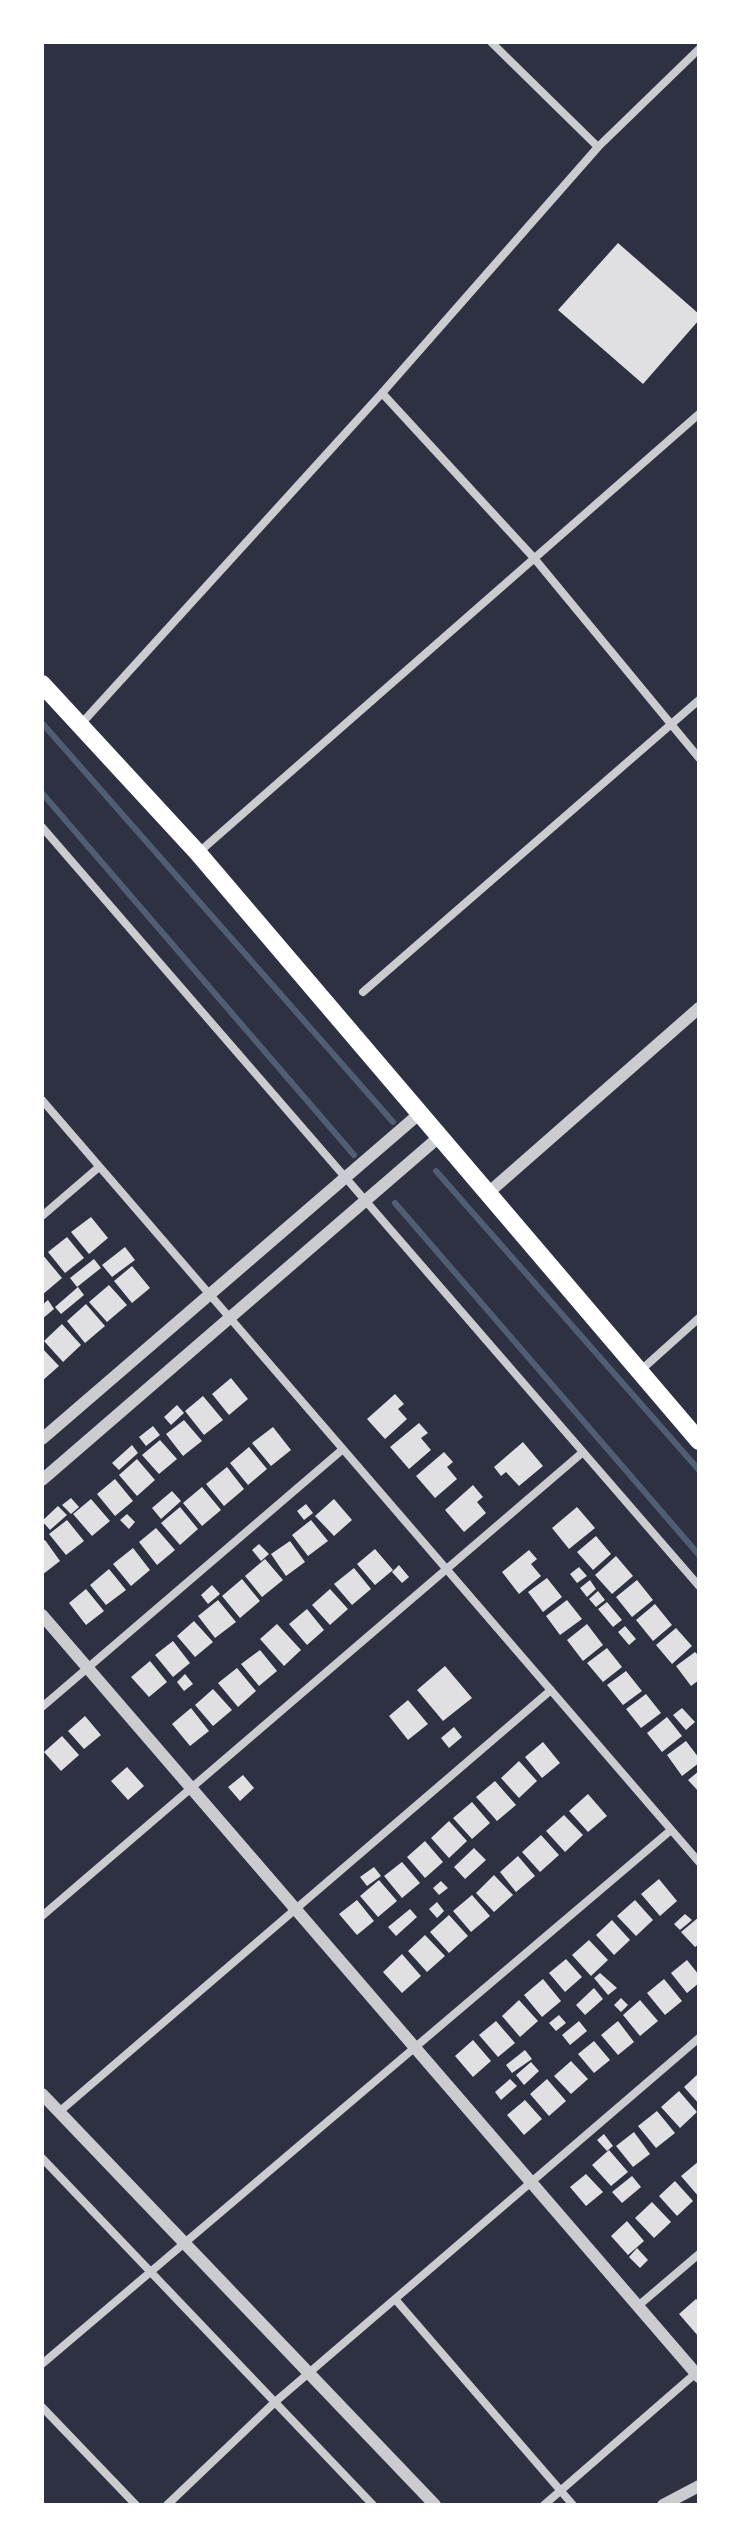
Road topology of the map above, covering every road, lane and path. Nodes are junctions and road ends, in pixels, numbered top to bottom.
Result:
1 (491, 42) edge
2 (699, 49) edge
3 (598, 147) junction
4 (382, 393) junction
5 (699, 414) edge
6 (534, 558) junction
7 (42, 684) edge
8 (699, 700) edge
9 (79, 725) junction
10 (670, 725) junction
11 (699, 758) edge
12 (42, 827) edge
13 (198, 853) junction
14 (363, 992) dead end
15 (699, 1008) edge
16 (42, 1100) edge
17 (419, 1114) junction
18 (439, 1137) junction
19 (99, 1167) junction
20 (346, 1177) junction
21 (487, 1194) junction
22 (366, 1200) junction
23 (42, 1216) edge
24 (209, 1295) junction
25 (230, 1318) junction
26 (699, 1318) edge
27 (639, 1371) junction
28 (42, 1439) edge
29 (699, 1441) edge
30 (343, 1449) junction
31 (583, 1452) junction
32 (42, 1480) edge
33 (446, 1569) junction
34 (699, 1586) edge
35 (42, 1615) edge
36 (88, 1668) junction
37 (551, 1690) junction
38 (42, 1707) edge
39 (191, 1788) junction
40 (671, 1830) junction
41 (699, 1862) edge
42 (296, 1909) junction
43 (42, 1916) edge
44 (699, 2038) edge
45 (415, 2047) junction
46 (42, 2094) edge
47 (59, 2112) junction
48 (42, 2158) edge
49 (531, 2182) junction
50 (184, 2243) junction
51 (699, 2254) edge
52 (150, 2272) junction
53 (395, 2299) junction
54 (638, 2306) junction
55 (42, 2364) edge
56 (307, 2374) junction
57 (697, 2375) edge
58 (275, 2402) junction
59 (42, 2407) edge
60 (699, 2486) edge
61 (560, 2490) junction
62 (136, 2505) edge
63 (167, 2505) edge
64 (373, 2505) edge
65 (435, 2505) edge
66 (544, 2505) edge
67 (573, 2505) edge
68 (663, 2505) edge

1 - 3 street
2 - 3 street
3 - 4 street
4 - 6 street
4 - 9 street
5 - 6 street
6 - 10 street
6 - 13 street
7 - 9 highway
8 - 10 street
9 - 13 highway
10 - 11 street
10 - 14 street
12 - 20 street
13 - 17 highway
15 - 21 street
16 - 19 street
17 - 18 highway
17 - 20 street
18 - 21 highway
18 - 22 street
19 - 23 street
19 - 24 street
20 - 22 street
20 - 24 street
21 - 27 highway
22 - 25 street
22 - 31 street
24 - 25 street
24 - 28 street
25 - 30 street
25 - 32 street
26 - 27 street
27 - 29 highway
30 - 33 street
30 - 36 street
31 - 33 street
31 - 34 street
33 - 37 street
33 - 39 street
35 - 36 street
36 - 38 street
36 - 39 street
37 - 40 street
37 - 42 street
39 - 42 street
39 - 43 street
40 - 41 street
40 - 45 street
42 - 45 street
42 - 47 street
44 - 49 street
45 - 49 street
45 - 50 street
46 - 47 street
47 - 50 street
48 - 52 street
49 - 53 street
49 - 54 street
50 - 52 street
50 - 56 street
51 - 54 street
52 - 55 street
52 - 58 street
53 - 56 street
53 - 61 street
54 - 57 street
56 - 58 street
56 - 65 street
57 - 61 street
58 - 63 street
58 - 64 street
59 - 62 street
60 - 68 street
61 - 66 street
61 - 67 street

